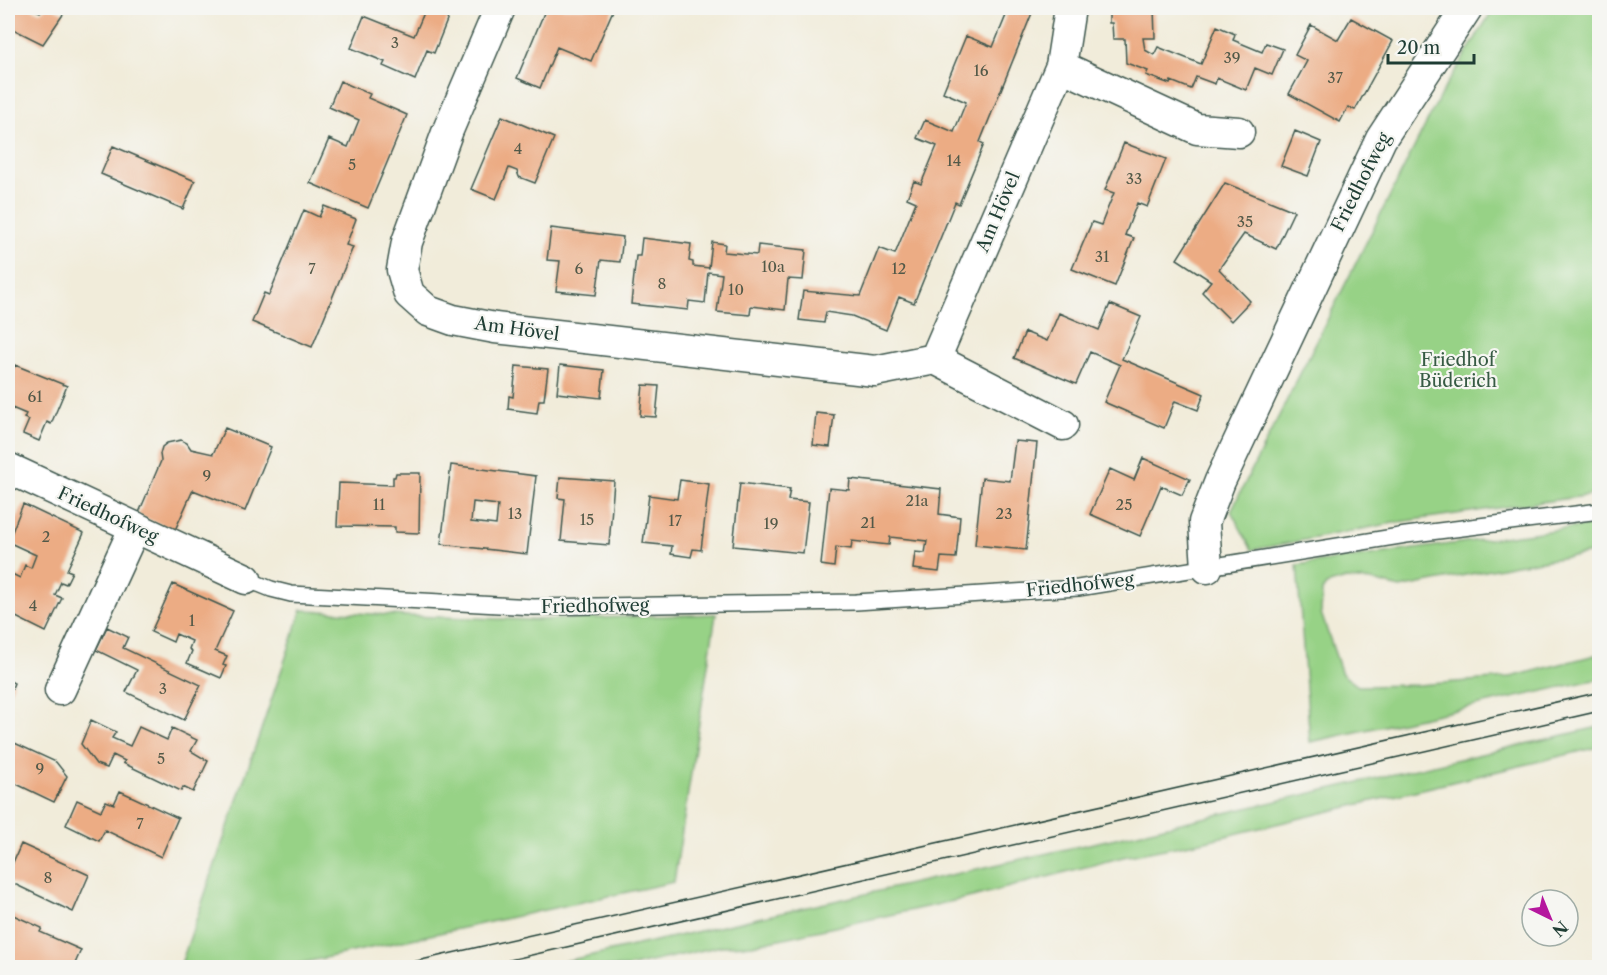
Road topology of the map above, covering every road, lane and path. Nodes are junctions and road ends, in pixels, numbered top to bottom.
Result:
1 (500, 8) edge
2 (1070, 8) edge
3 (1467, 8) edge
4 (1061, 66) junction
5 (1239, 132) dead end
6 (935, 358) junction
7 (1063, 425) dead end
8 (8, 468) edge
9 (1599, 511) edge
10 (135, 527) junction
11 (1208, 568) junction
12 (246, 579) joint
13 (60, 690) dead end

1 - 6 street, Am Hövel
2 - 4 street, Am Hövel
3 - 11 street, Friedhofweg
4 - 5 street
4 - 6 street, Am Hövel
6 - 7 street
8 - 10 street, Friedhofweg
9 - 11 lane, Friedhofweg
10 - 12 street, Friedhofweg
10 - 13 street
11 - 12 lane, Friedhofweg

